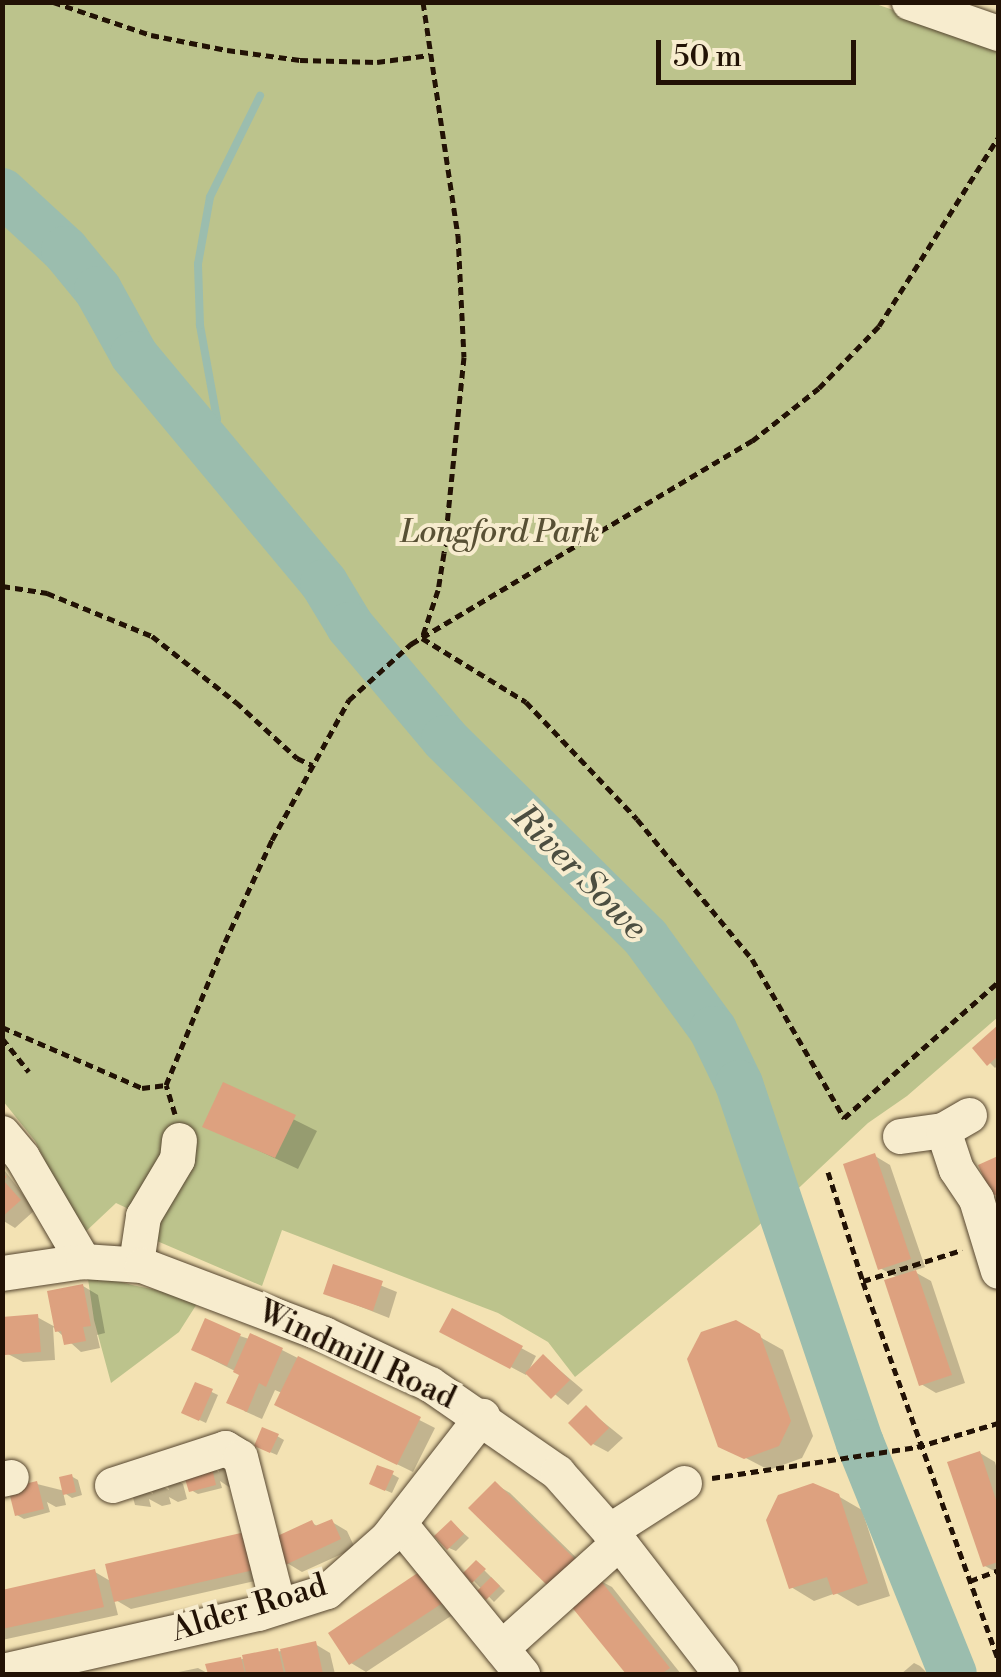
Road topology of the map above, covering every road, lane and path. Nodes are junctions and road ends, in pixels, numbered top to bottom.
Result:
1 (53, 2) edge
2 (423, 2) edge
3 (909, 2) edge
4 (960, 11) edge
5 (998, 33) edge
6 (430, 55) junction
7 (998, 138) edge
8 (2, 586) edge
9 (422, 638) junction
10 (312, 765) junction
11 (998, 982) edge
12 (2, 1027) edge
13 (2, 1038) edge
14 (29, 1072) dead end
15 (2, 1134) edge
16 (900, 1136) dead end
17 (179, 1140) dead end
18 (828, 1172) dead end
19 (994, 1257) edge
20 (83, 1261) junction
21 (136, 1264) junction
22 (2, 1274) edge
23 (863, 1282) junction
24 (482, 1416) junction
25 (998, 1424) edge
26 (925, 1444) junction
27 (684, 1482) joint
28 (112, 1485) dead end
29 (400, 1523) junction
30 (614, 1536) junction
31 (998, 1570) edge
32 (970, 1580) junction
33 (278, 1606) junction
34 (998, 1660) edge
35 (510, 1665) edge
36 (705, 1669) edge
37 (2, 1671) edge

1 - 6 path
2 - 6 path
3 - 4 street
4 - 5 street
6 - 9 path
7 - 9 path
8 - 10 path
9 - 10 path
9 - 11 path
10 - 12 path
13 - 14 path
15 - 20 street
16 - 19 street
17 - 21 street
18 - 23 path
19 - 23 path
20 - 21 street, Windmill Road
20 - 22 street, Windmill Road
21 - 24 street, Windmill Road
23 - 26 path
24 - 29 street, Alder Road
24 - 30 street, Windmill Road
25 - 26 path
26 - 27 path
26 - 32 path
27 - 30 street
28 - 33 street
29 - 33 street, Alder Road
29 - 35 street
30 - 35 street
30 - 36 street, Windmill Road
31 - 32 path
32 - 34 path
33 - 37 street, Alder Road

